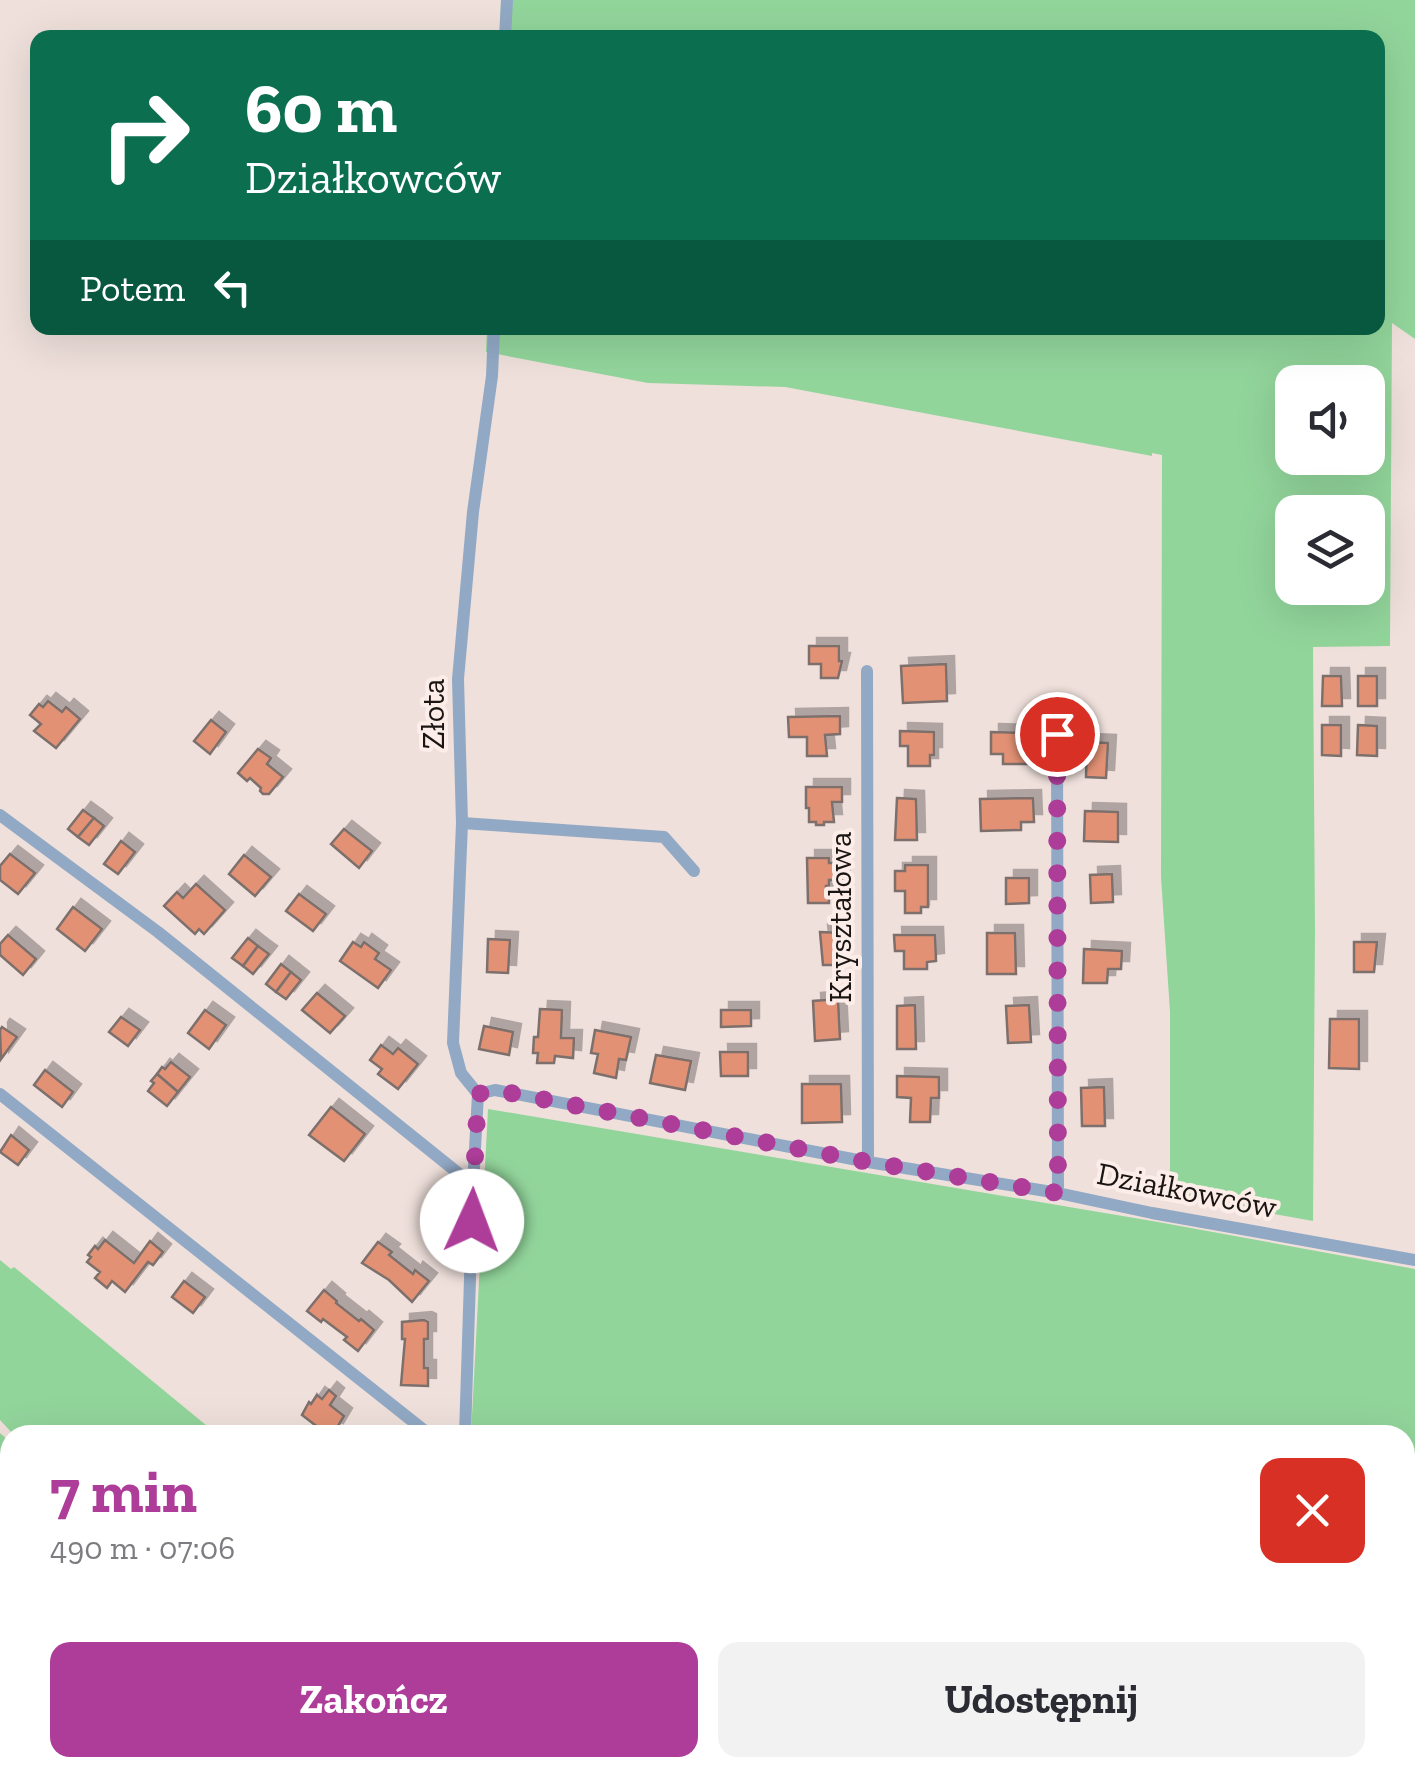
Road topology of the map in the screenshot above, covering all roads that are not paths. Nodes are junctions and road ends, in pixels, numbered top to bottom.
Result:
1 (507, 0) edge
2 (506, 30) edge
3 (494, 335) edge
4 (866, 671) dead end
5 (1057, 734) dead end
6 (0, 815) edge
7 (462, 824) junction
8 (694, 871) dead end
9 (0, 1094) edge
10 (478, 1094) junction
11 (868, 1162) junction
12 (472, 1186) junction
13 (1058, 1193) junction
14 (1415, 1260) edge
15 (417, 1425) edge
16 (465, 1425) edge

1 - 2 street
3 - 7 street, Złota
4 - 11 street, Kryształowa
5 - 13 street
6 - 12 street
7 - 8 street
7 - 10 street, Złota
9 - 15 street
10 - 11 street, Działkowców
10 - 12 street
11 - 13 street, Działkowców
12 - 16 street
13 - 14 street, Działkowców

